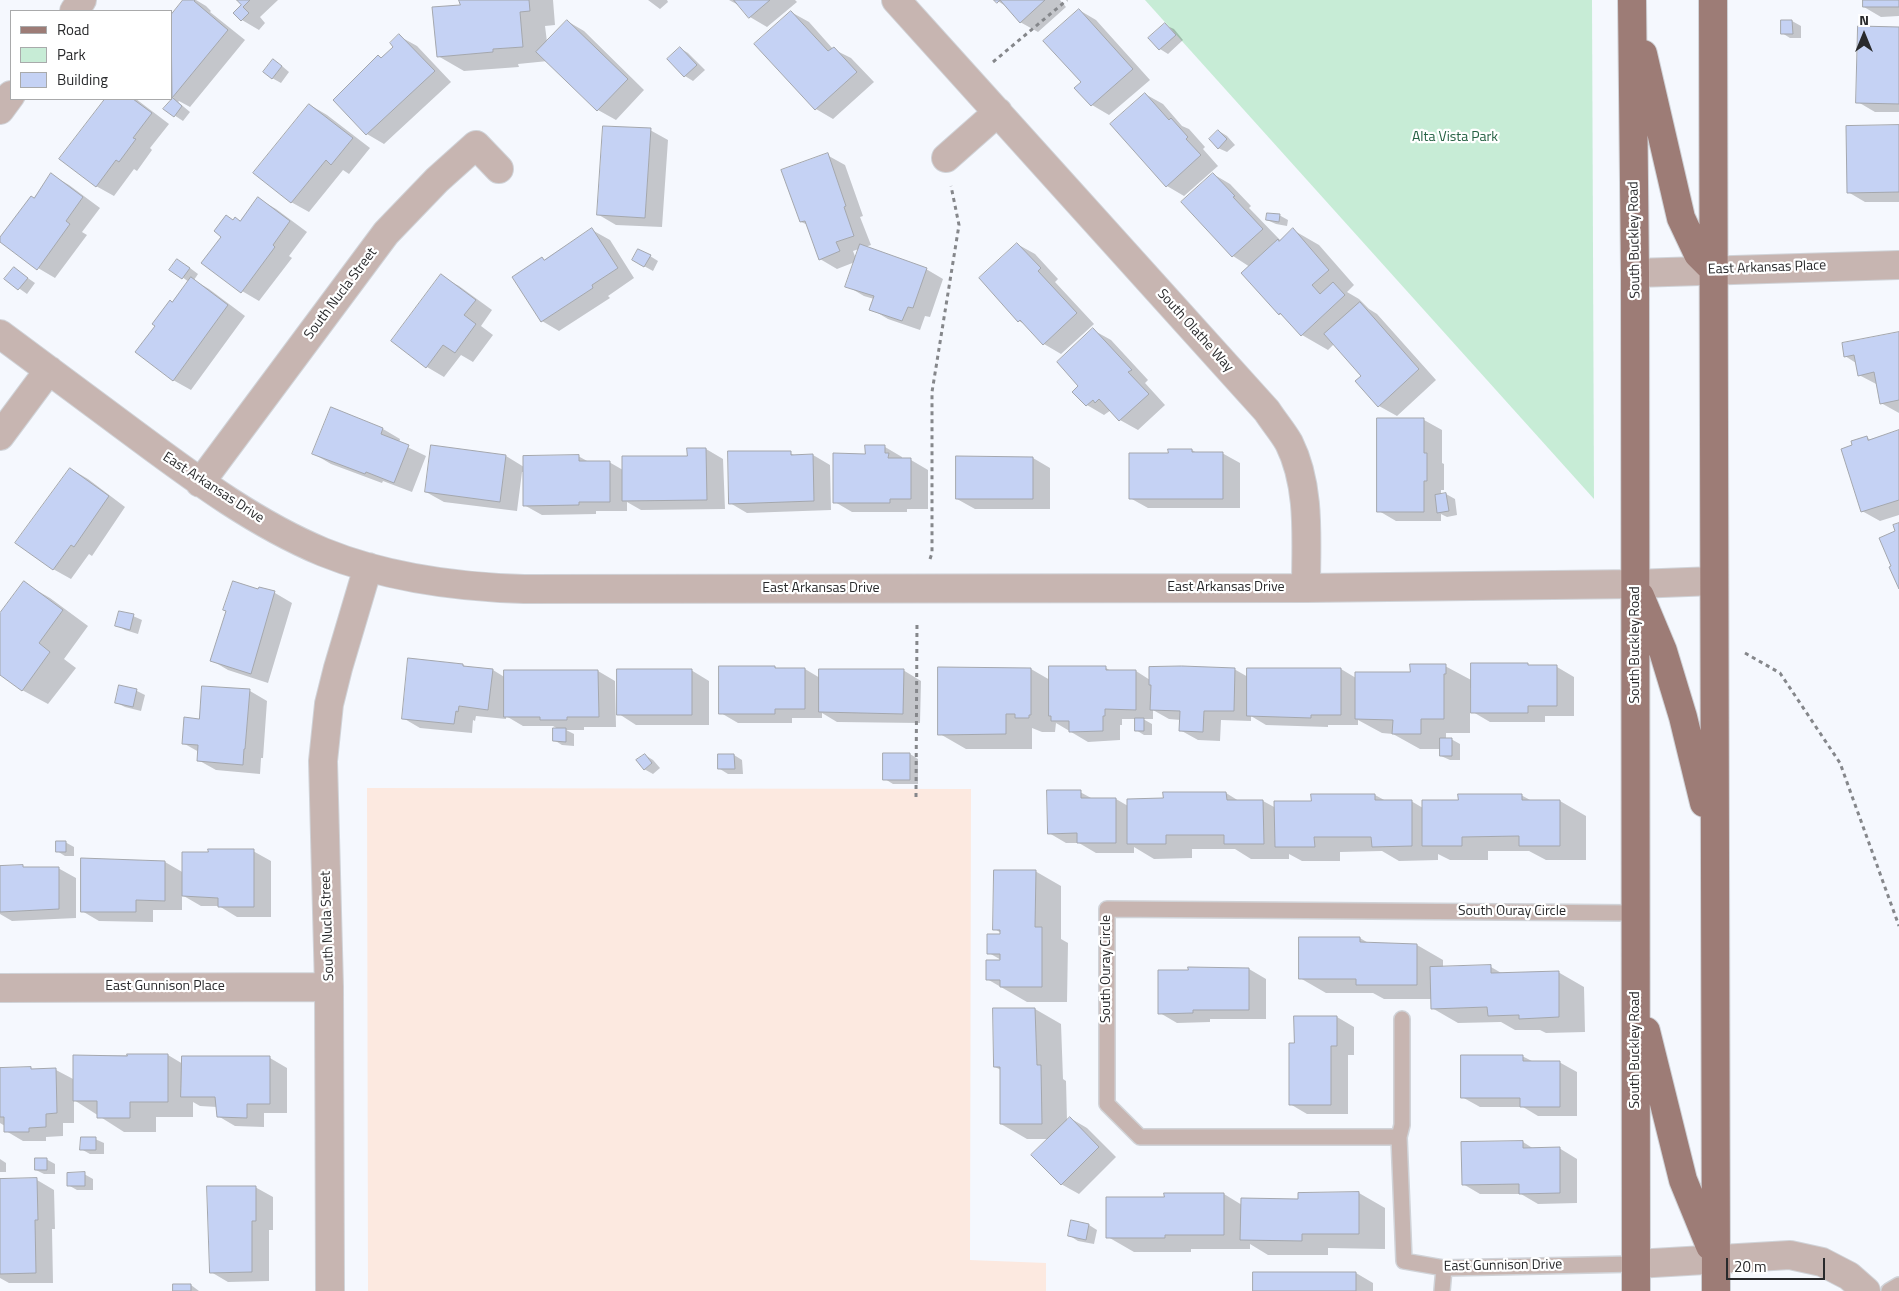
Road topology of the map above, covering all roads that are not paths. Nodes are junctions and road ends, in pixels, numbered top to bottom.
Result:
1 (896, 0) edge
2 (1713, 0) edge
3 (1632, 3) edge
4 (10, 96) edge
5 (0, 110) edge
6 (998, 112) junction
7 (946, 158) road end
8 (499, 169) dead end
9 (1899, 265) edge
10 (1714, 270) junction
11 (1635, 273) junction
12 (0, 334) edge
13 (49, 370) junction
14 (0, 436) edge
15 (200, 482) junction
16 (368, 567) junction
17 (1714, 580) junction
18 (1636, 584) junction
19 (1306, 588) junction
20 (1715, 848) junction
21 (1636, 913) junction
22 (329, 987) junction
23 (0, 988) edge
24 (1636, 991) junction
25 (1402, 1019) dead end
26 (1400, 1137) junction
27 (1716, 1258) junction
28 (1636, 1264) junction
29 (1444, 1268) junction
30 (1899, 1285) edge
31 (330, 1291) edge
32 (1442, 1291) edge
33 (1636, 1291) edge
34 (1652, 1291) edge
35 (1716, 1291) edge
36 (1866, 1291) edge
37 (1888, 1291) edge

1 - 6 street, South Olathe Way
2 - 10 main road
3 - 10 main road
3 - 11 main road, South Buckley Road
4 - 5 street
6 - 7 street
6 - 19 street, South Olathe Way
8 - 15 street, South Nucla Street
9 - 10 street, East Arkansas Place
10 - 11 street, East Arkansas Place
10 - 17 main road
11 - 18 main road, South Buckley Road
12 - 13 street, East Arkansas Drive
13 - 14 street
13 - 15 street, East Arkansas Drive
15 - 16 street, East Arkansas Drive
16 - 19 street, East Arkansas Drive
16 - 22 street, South Nucla Street
17 - 18 street, East Arkansas Drive
17 - 20 main road
18 - 19 street, East Arkansas Drive
18 - 20 main road
18 - 21 main road, South Buckley Road
20 - 27 main road
21 - 24 main road, South Buckley Road
21 - 26 lane, South Ouray Circle
22 - 23 street, East Gunnison Place
22 - 31 street, South Nucla Street
24 - 27 main road
24 - 28 main road, South Buckley Road
25 - 26 lane
26 - 29 lane, East Gunnison Drive
27 - 28 street
27 - 35 main road
27 - 36 street
28 - 29 lane, East Gunnison Drive
28 - 33 main road, South Buckley Road
28 - 34 main road
29 - 32 lane
30 - 37 lane

